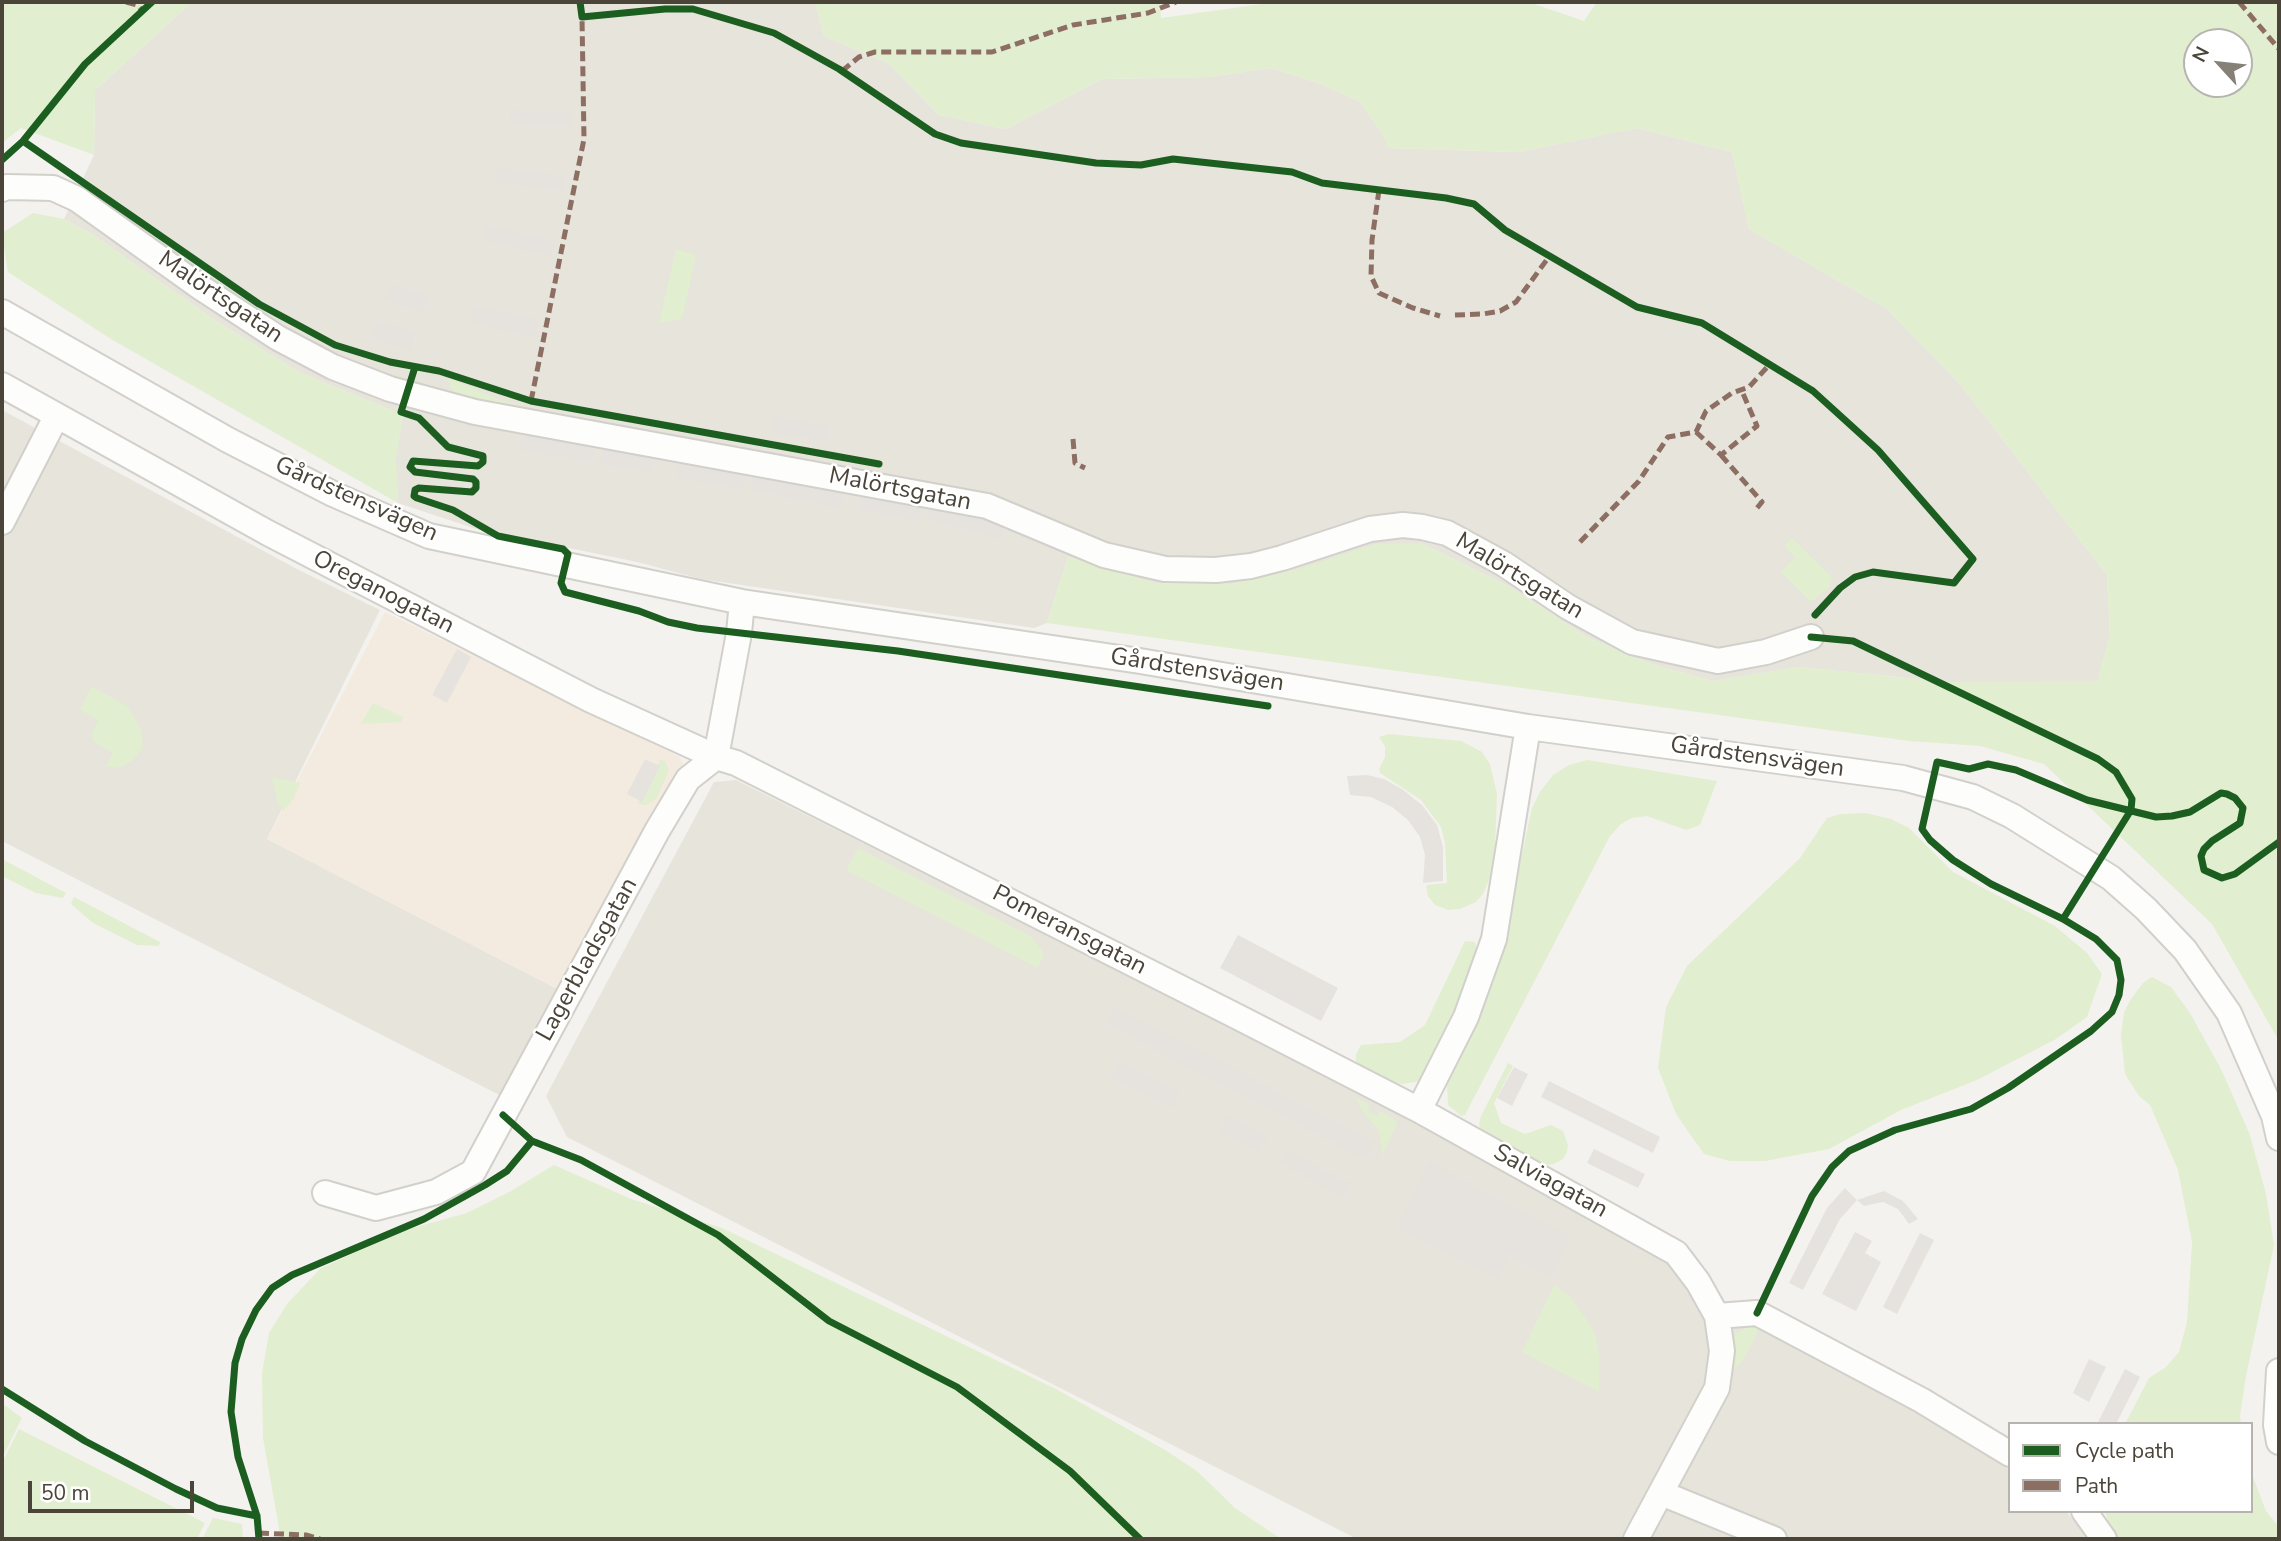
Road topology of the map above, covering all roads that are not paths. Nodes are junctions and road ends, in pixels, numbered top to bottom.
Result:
1 (2, 189) edge
2 (2, 312) edge
3 (2, 385) edge
4 (56, 417) junction
5 (2, 522) edge
6 (742, 603) junction
7 (1811, 637) dead end
8 (1528, 727) junction
9 (716, 757) junction
10 (1419, 1110) junction
11 (2279, 1138) edge
12 (325, 1193) dead end
13 (1717, 1316) junction
14 (2279, 1371) edge
15 (2279, 1442) edge
16 (2008, 1453) edge
17 (1661, 1493) junction
18 (2085, 1513) edge
19 (1636, 1539) edge
20 (1773, 1539) edge
21 (2104, 1539) edge

1 - 7 street, Malörtsgatan
2 - 6 street, Gårdstensvägen
3 - 4 street, Oreganogatan
4 - 5 street
4 - 9 street, Oreganogatan
6 - 8 street, Gårdstensvägen
6 - 9 street
8 - 10 street
8 - 11 street, Gårdstensvägen
9 - 10 street, Pomeransgatan
9 - 12 street, Lagerbladsgatan
10 - 13 street, Salviagatan
13 - 16 street
13 - 17 street
14 - 15 street
17 - 19 street
17 - 20 street
18 - 21 street

